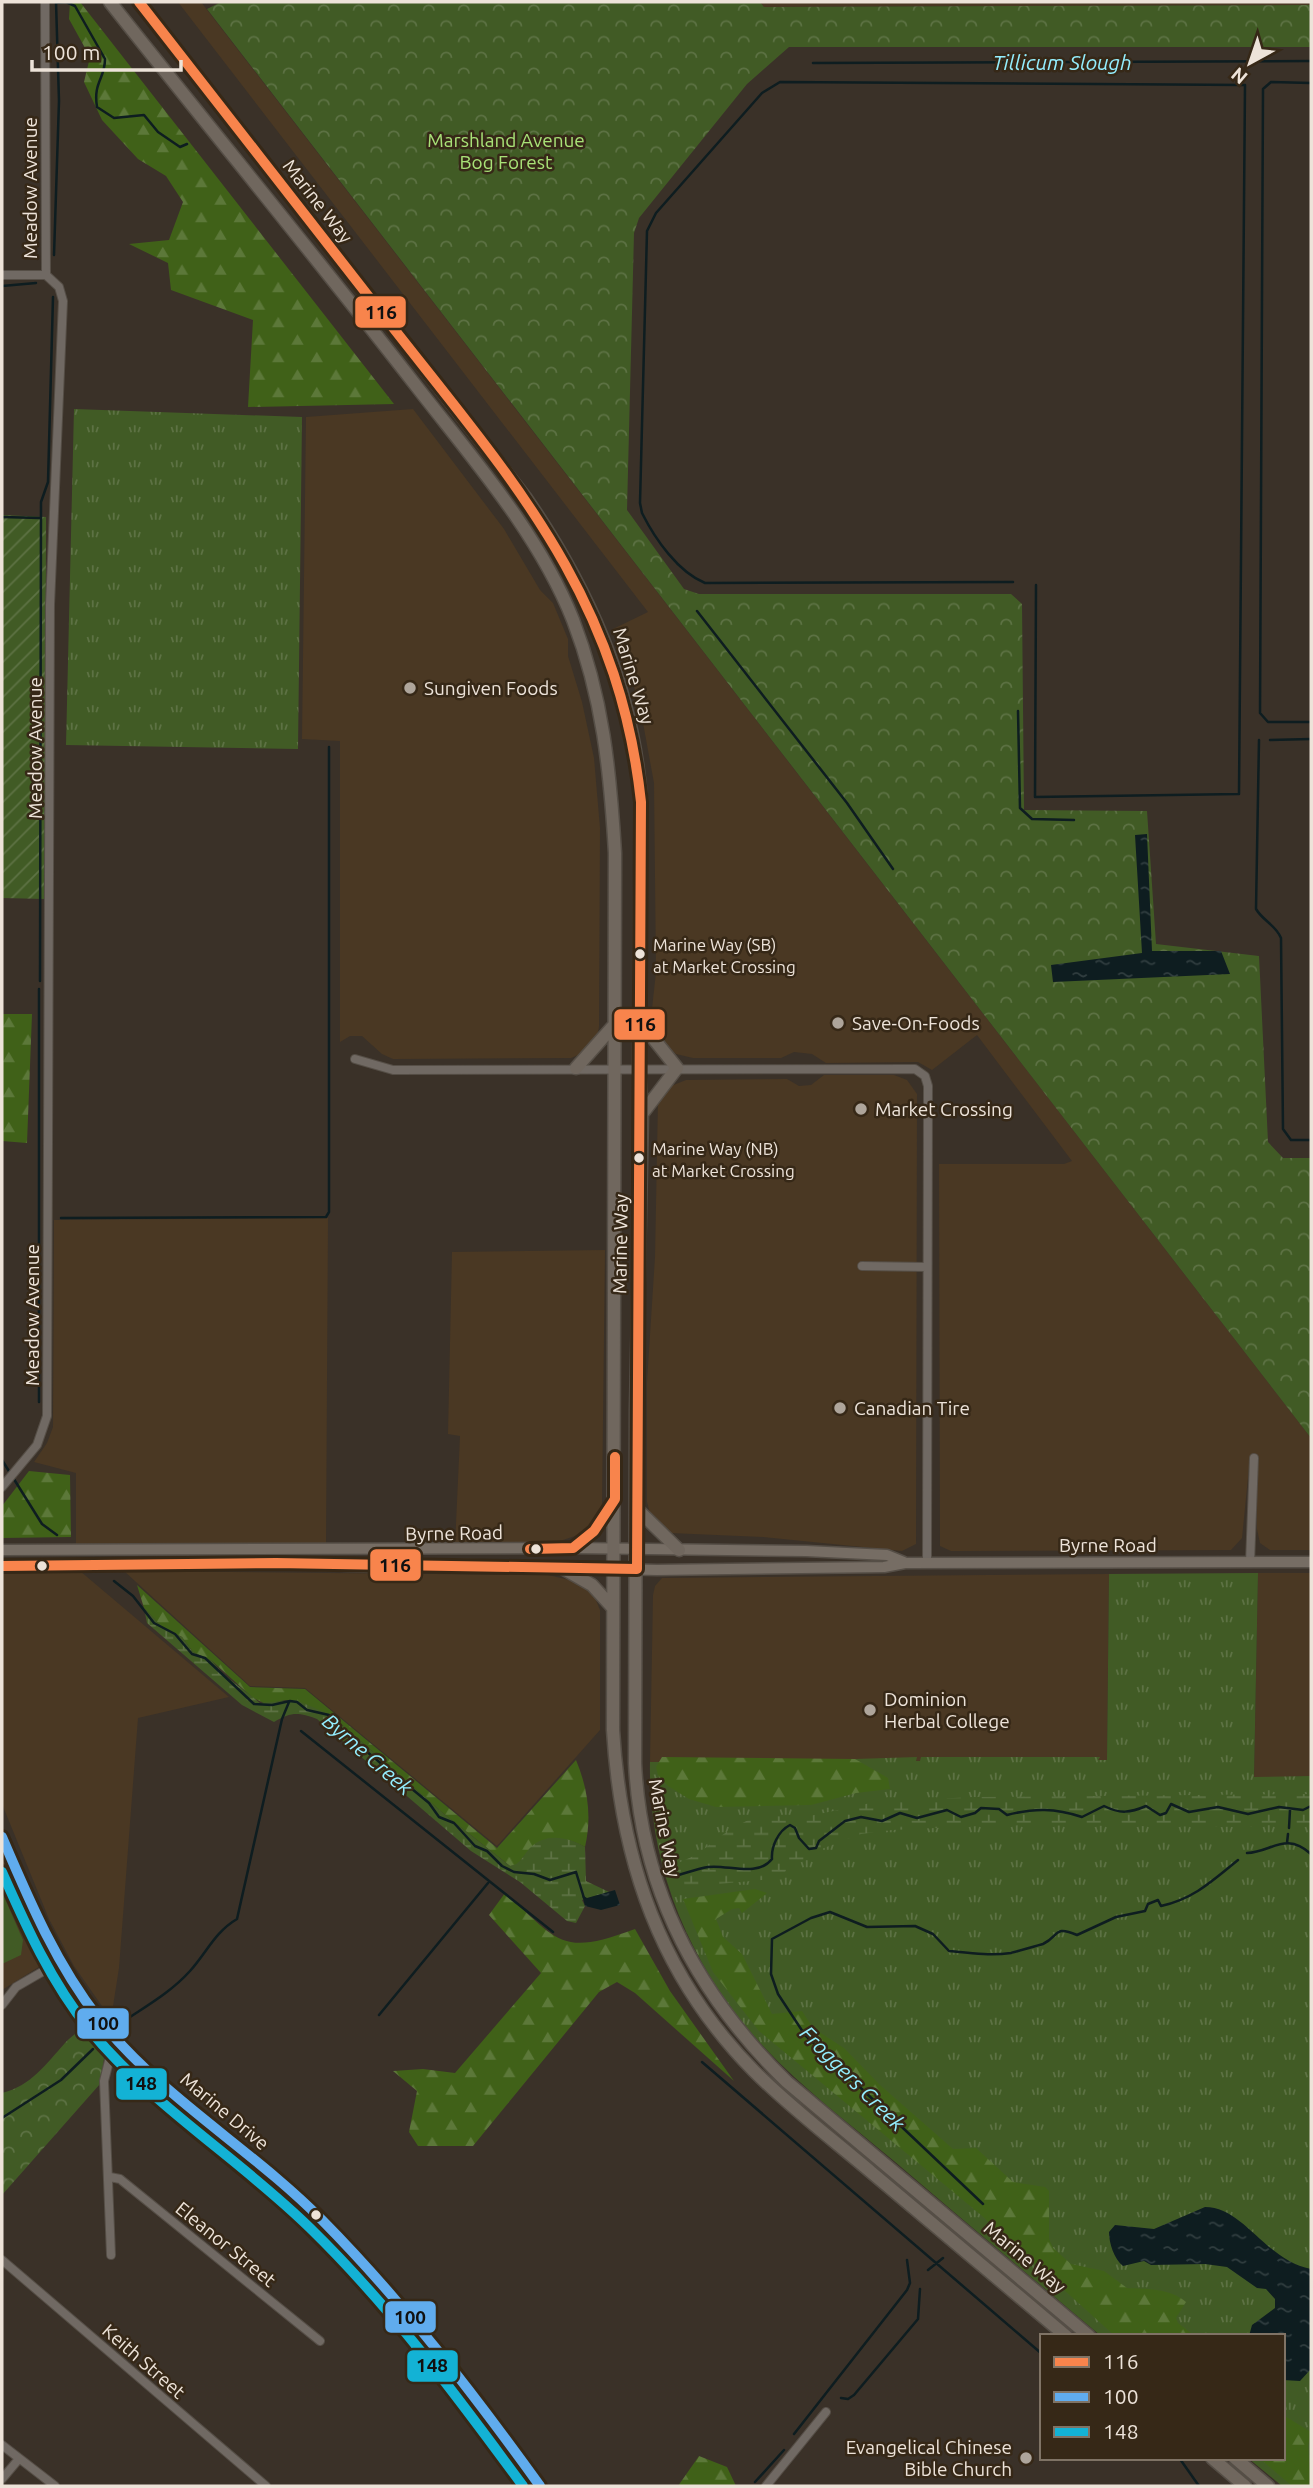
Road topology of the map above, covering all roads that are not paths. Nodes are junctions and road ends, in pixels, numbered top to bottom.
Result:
1 (45, 2) edge
2 (110, 2) edge
3 (139, 2) edge
4 (2, 275) edge
5 (46, 275) junction
6 (617, 1023) junction
7 (641, 1023) junction
8 (355, 1059) dead end
9 (576, 1068) junction
10 (616, 1068) junction
11 (639, 1068) junction
12 (677, 1068) junction
13 (642, 1114) junction
14 (862, 1266) dead end
15 (927, 1267) junction
16 (1254, 1458) dead end
17 (2, 1487) edge
18 (615, 1499) junction
19 (636, 1508) junction
20 (573, 1548) junction
21 (613, 1549) junction
22 (636, 1549) junction
23 (2, 1550) edge
24 (679, 1550) junction
25 (1311, 1562) edge
26 (905, 1563) junction
27 (927, 1563) junction
28 (1250, 1563) junction
29 (2, 1566) edge
30 (564, 1569) junction
31 (612, 1569) junction
32 (637, 1569) junction
33 (613, 1608) junction
34 (2, 1837) edge
35 (61, 1961) junction
36 (2, 2006) edge
37 (120, 2043) junction
38 (110, 2177) junction
39 (111, 2255) dead end
40 (2, 2260) edge
41 (1064, 2334) edge
42 (1087, 2334) edge
43 (320, 2341) dead end
44 (826, 2412) dead end
45 (2, 2445) edge
46 (18, 2460) junction
47 (1214, 2460) edge
48 (1237, 2460) edge
49 (2, 2479) edge
50 (55, 2486) edge
51 (266, 2486) edge
52 (540, 2486) edge
53 (766, 2486) edge
54 (1245, 2486) edge
55 (1268, 2486) edge

1 - 5 street, Meadow Avenue
2 - 6 main road, Marine Way
3 - 7 main road, Marine Way
4 - 5 street
5 - 17 street, Meadow Avenue
6 - 9 main road
6 - 10 main road, Marine Way
7 - 11 main road, Marine Way
7 - 12 main road
8 - 9 street
9 - 10 street
10 - 11 street
10 - 18 main road, Marine Way
11 - 12 street
11 - 13 main road, Marine Way
12 - 13 main road
12 - 15 street
13 - 19 main road, Marine Way
14 - 15 street
15 - 27 street
16 - 28 street
18 - 20 main road
18 - 21 main road, Marine Way
19 - 22 main road, Marine Way
19 - 24 main road
20 - 21 street, Byrne Road
20 - 23 street, Byrne Road
21 - 22 street, Byrne Road
21 - 31 main road, Marine Way
22 - 24 street, Byrne Road
22 - 32 main road, Marine Way
24 - 26 street, Byrne Road
25 - 28 street, Byrne Road
26 - 27 street, Byrne Road
26 - 32 street, Byrne Road
27 - 28 street, Byrne Road
29 - 30 street, Byrne Road
30 - 31 street, Byrne Road
30 - 33 main road
31 - 32 street, Byrne Road
31 - 33 main road, Marine Way
32 - 42 main road, Marine Way
33 - 41 main road, Marine Way
34 - 35 street, Marine Drive
35 - 36 street
35 - 37 street, Marine Drive
37 - 38 street
37 - 52 street, Marine Drive
38 - 39 street
38 - 43 street, Eleanor Street
40 - 51 street, Keith Street
44 - 53 street
45 - 46 street
46 - 49 street
46 - 50 street
47 - 54 main road
48 - 55 main road

